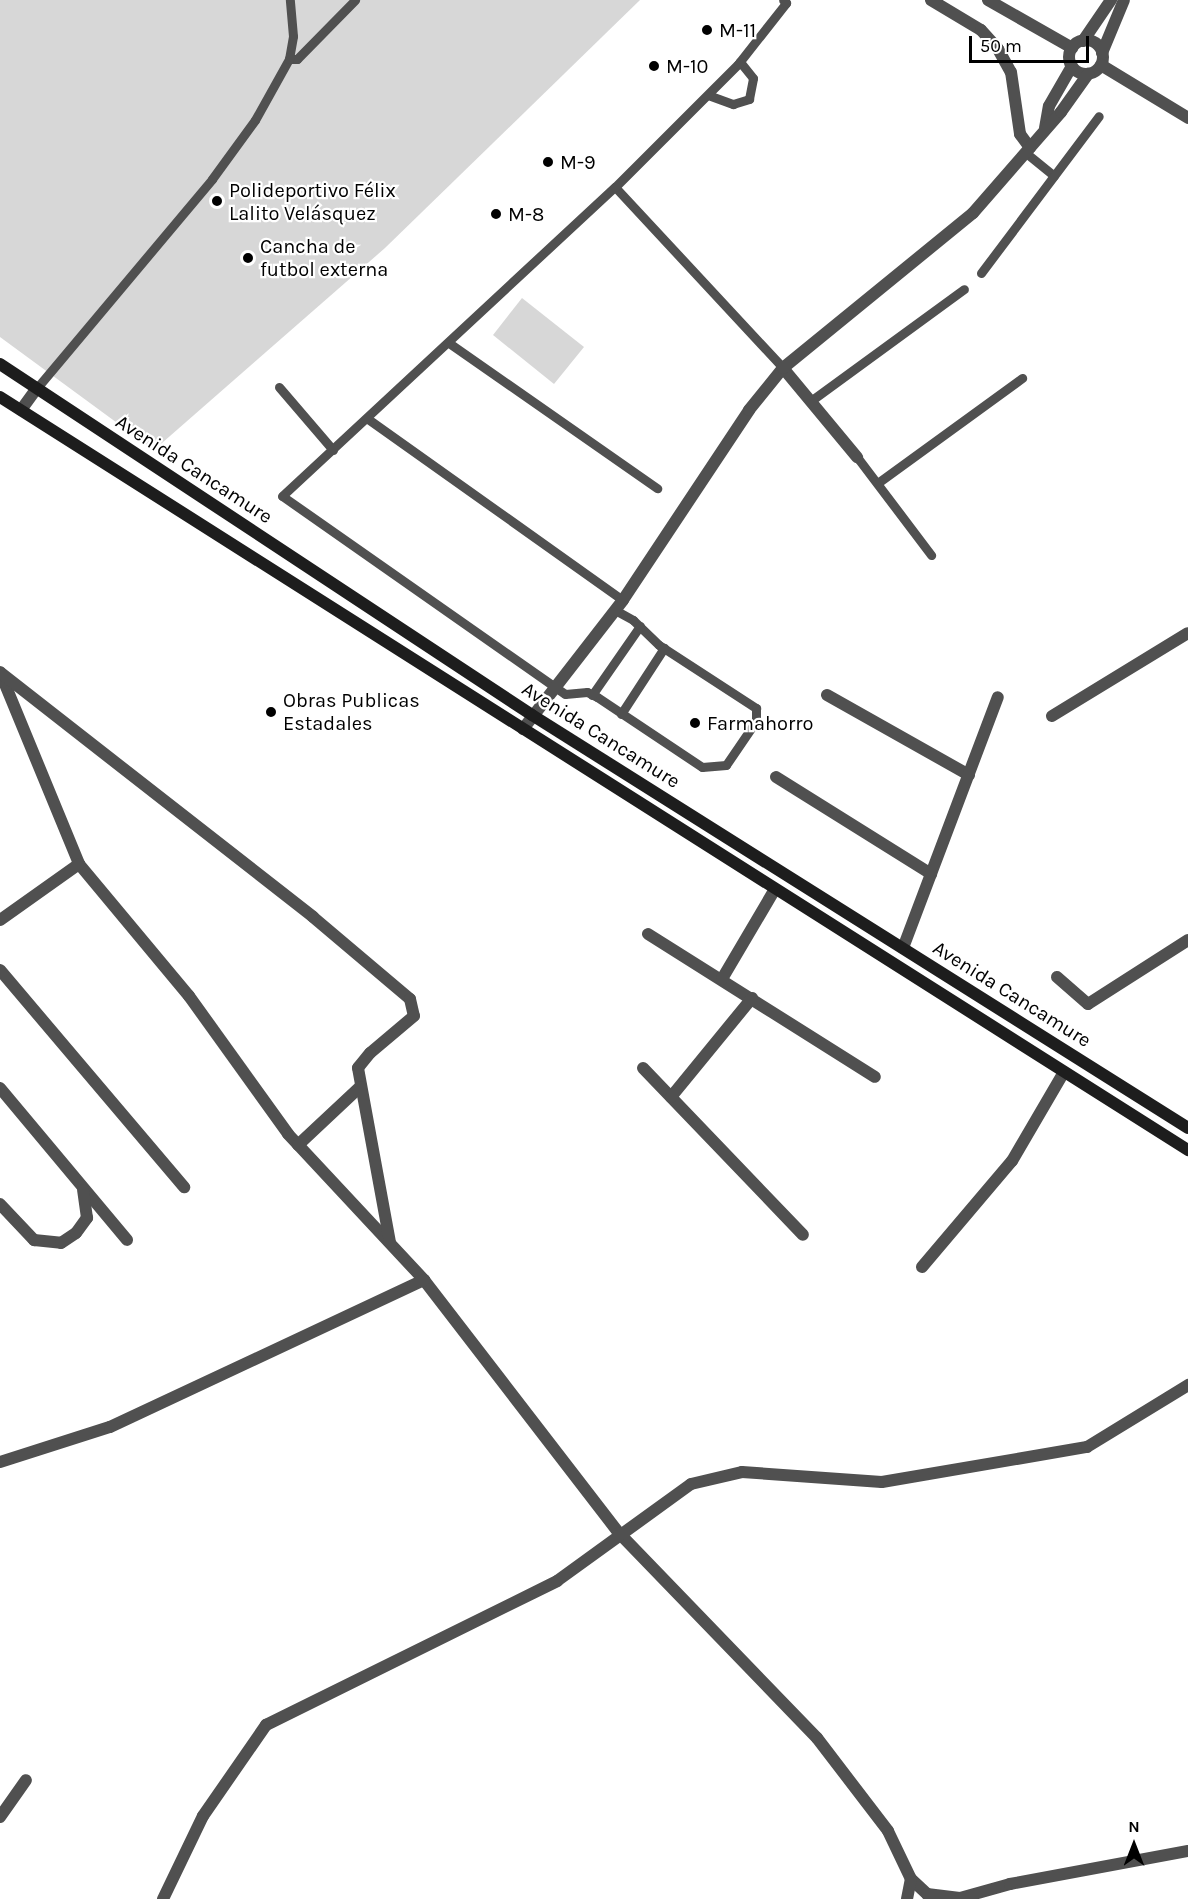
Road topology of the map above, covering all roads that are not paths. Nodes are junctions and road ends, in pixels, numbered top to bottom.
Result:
1 (290, 0) edge
2 (355, 0) edge
3 (783, 0) edge
4 (931, 0) edge
5 (988, 0) edge
6 (1111, 0) edge
7 (1124, 0) edge
8 (1083, 41) junction
9 (1072, 48) junction
10 (289, 59) junction
11 (1102, 59) junction
12 (740, 62) junction
13 (1072, 66) junction
14 (1088, 74) junction
15 (708, 95) junction
16 (1099, 116) dead end
17 (1188, 118) edge
18 (1045, 129) junction
19 (1028, 150) junction
20 (1054, 176) junction
21 (615, 187) junction
22 (981, 273) dead end
23 (964, 289) dead end
24 (449, 343) junction
25 (0, 364) edge
26 (783, 369) junction
27 (1022, 378) dead end
28 (279, 387) dead end
29 (36, 389) junction
30 (0, 397) edge
31 (812, 400) junction
32 (21, 410) junction
33 (368, 419) junction
34 (333, 450) junction
35 (857, 457) joint
36 (879, 482) junction
37 (657, 488) dead end
38 (931, 555) dead end
39 (619, 605) junction
40 (640, 626) junction
41 (1188, 633) edge
42 (664, 648) junction
43 (0, 672) edge
44 (555, 686) junction
45 (592, 695) junction
46 (827, 695) dead end
47 (998, 697) dead end
48 (621, 714) junction
49 (532, 715) junction
50 (1052, 716) dead end
51 (523, 729) junction
52 (969, 775) junction
53 (776, 777) dead end
54 (79, 864) junction
55 (931, 874) junction
56 (776, 889) junction
57 (0, 920) edge
58 (648, 934) dead end
59 (1188, 940) edge
60 (903, 948) junction
61 (0, 970) edge
62 (1057, 977) dead end
63 (722, 979) junction
64 (752, 998) junction
65 (643, 1068) dead end
66 (1064, 1072) junction
67 (875, 1077) dead end
68 (360, 1087) junction
69 (0, 1088) edge
70 (671, 1097) junction
71 (1188, 1128) edge
72 (298, 1145) junction
73 (1188, 1150) edge
74 (78, 1179) junction
75 (184, 1188) dead end
76 (0, 1204) edge
77 (803, 1235) dead end
78 (127, 1240) dead end
79 (390, 1244) junction
80 (922, 1267) dead end
81 (424, 1280) junction
82 (1188, 1385) edge
83 (0, 1462) edge
84 (619, 1533) junction
85 (26, 1780) dead end
86 (0, 1817) edge
87 (1188, 1851) edge
88 (911, 1879) junction
89 (163, 1899) edge
90 (907, 1899) edge

1 - 10 lane
2 - 10 lane
3 - 12 lane
4 - 19 street
5 - 9 street
6 - 8 street
7 - 11 street
8 - 9 street
8 - 11 street
9 - 13 street
10 - 29 lane
11 - 14 street
11 - 17 street
12 - 15 lane
12 - 15 lane
13 - 14 street
13 - 18 street
14 - 18 street
15 - 21 lane
16 - 20 lane
18 - 19 street
19 - 20 lane
19 - 26 street
20 - 22 lane
21 - 24 lane
21 - 26 lane
23 - 31 lane
24 - 33 lane
24 - 37 lane
25 - 29 main road, Avenida Cancamure
26 - 31 street
26 - 39 street
27 - 36 lane
28 - 34 lane
29 - 32 street
29 - 49 main road, Avenida Cancamure
30 - 32 main road, Avenida Cancamure
31 - 35 street
32 - 51 main road, Avenida Cancamure
33 - 34 lane
33 - 39 lane
34 - 44 lane
35 - 36 lane
36 - 38 lane
39 - 40 lane
39 - 44 street
40 - 42 lane
40 - 45 lane
41 - 50 street
42 - 48 lane
42 - 48 lane
43 - 54 street
43 - 68 street
44 - 45 lane
44 - 49 street
45 - 48 lane
46 - 52 street
47 - 52 street
49 - 51 street
49 - 60 main road, Avenida Cancamure
51 - 56 main road, Avenida Cancamure
52 - 55 street
53 - 55 street
54 - 57 street
54 - 72 street
55 - 60 street
56 - 63 street
56 - 66 main road, Avenida Cancamure
58 - 63 street
59 - 62 street
60 - 71 main road, Avenida Cancamure
61 - 75 street
63 - 64 street
64 - 67 street
64 - 70 street
65 - 70 street
66 - 73 main road, Avenida Cancamure
66 - 80 street
68 - 72 street
68 - 79 street
69 - 74 street
70 - 77 street
72 - 79 street
74 - 76 street
74 - 78 street
79 - 81 street
81 - 83 street
81 - 84 street
82 - 84 street
84 - 88 street
84 - 89 street
85 - 86 street
87 - 88 street
88 - 90 street

